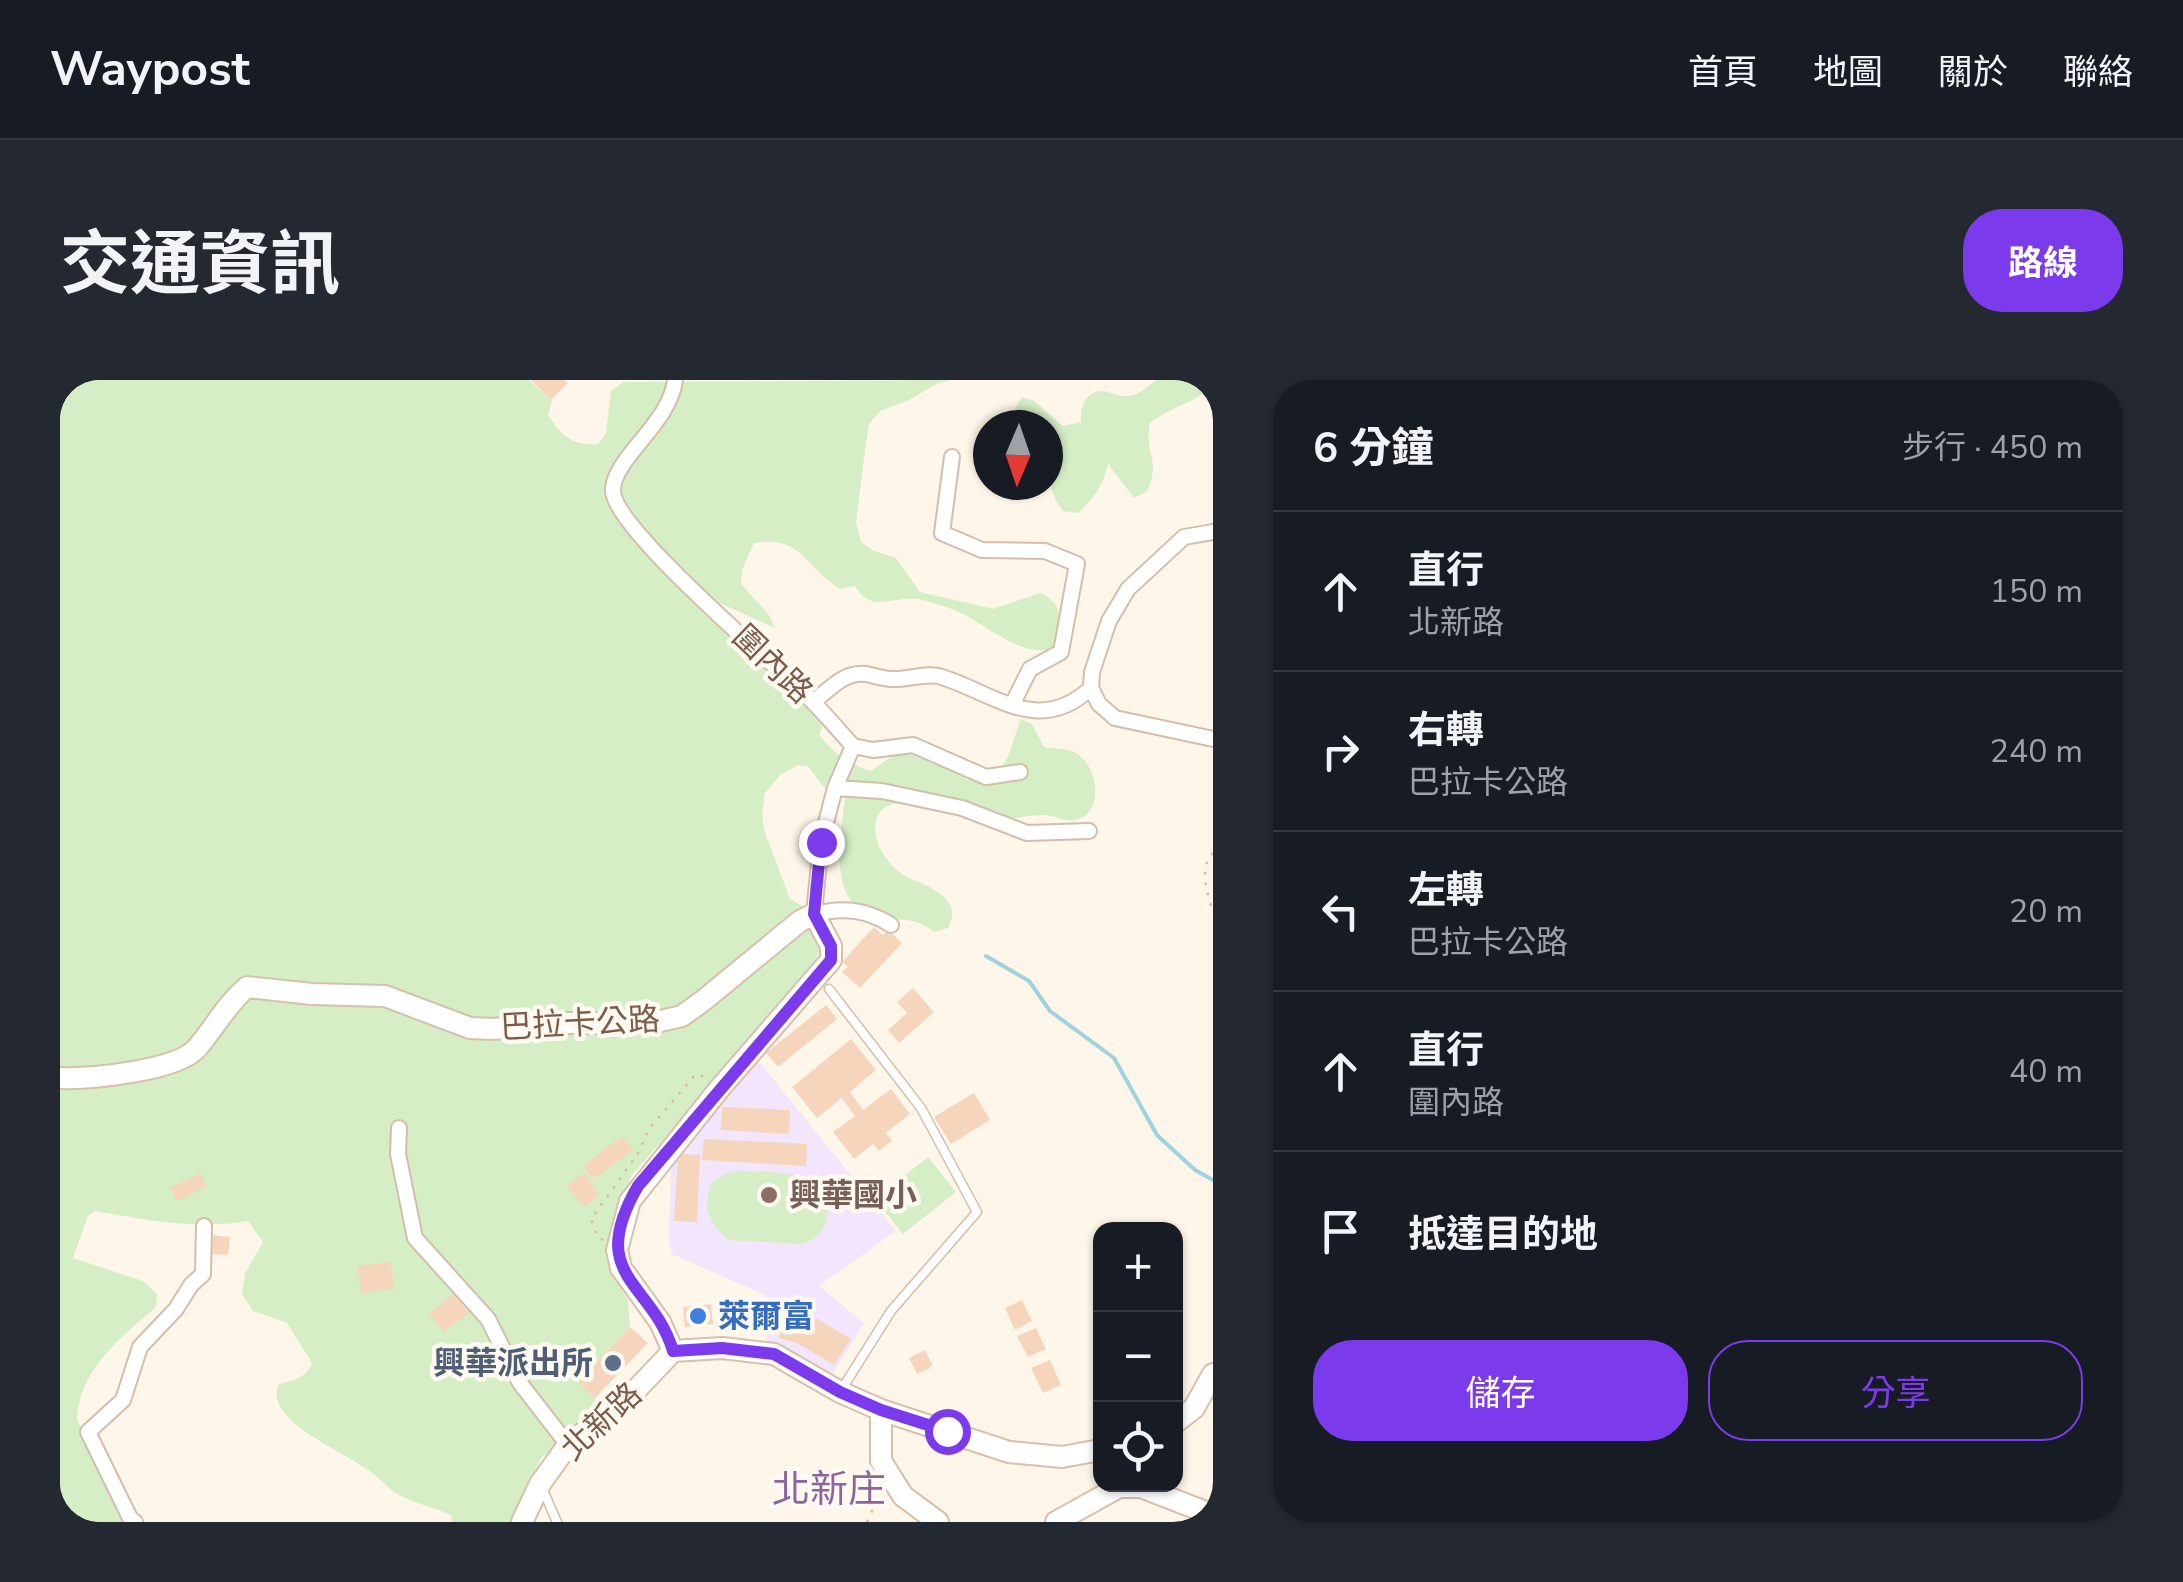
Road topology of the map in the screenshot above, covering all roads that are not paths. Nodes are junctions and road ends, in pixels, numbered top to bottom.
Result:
1 (675, 380) edge
2 (952, 457) dead end
3 (1213, 532) edge
4 (1091, 688) junction
5 (814, 702) junction
6 (1012, 705) junction
7 (1213, 739) edge
8 (852, 746) junction
9 (1020, 772) dead end
10 (836, 788) junction
11 (1090, 831) dead end
12 (814, 914) junction
13 (891, 925) dead end
14 (829, 989) dead end
15 (60, 1078) edge
16 (399, 1128) dead end
17 (204, 1226) dead end
18 (673, 1351) junction
19 (1213, 1374) edge
20 (840, 1392) junction
21 (881, 1410) junction
22 (1183, 1417) edge
23 (568, 1445) junction
24 (1093, 1451) edge
25 (540, 1484) junction
26 (1213, 1515) edge
27 (136, 1522) edge
28 (522, 1522) edge
29 (558, 1522) edge
30 (938, 1522) edge
31 (1056, 1522) edge

1 - 5 street, 圍內路
2 - 6 street
3 - 4 street
4 - 6 street
4 - 7 street
5 - 6 street
5 - 8 street, 圍內路
8 - 9 street
8 - 10 street
10 - 11 street
10 - 12 street
12 - 13 street
12 - 15 main road, 巴拉卡公路
12 - 18 main road
14 - 20 lane
16 - 23 street
17 - 27 street
18 - 20 main road
18 - 23 main road, 北新路
19 - 22 main road
20 - 21 main road
21 - 24 main road
21 - 30 main road
23 - 25 main road, 北新路
25 - 28 main road, 北新路
25 - 29 lane
26 - 31 main road

